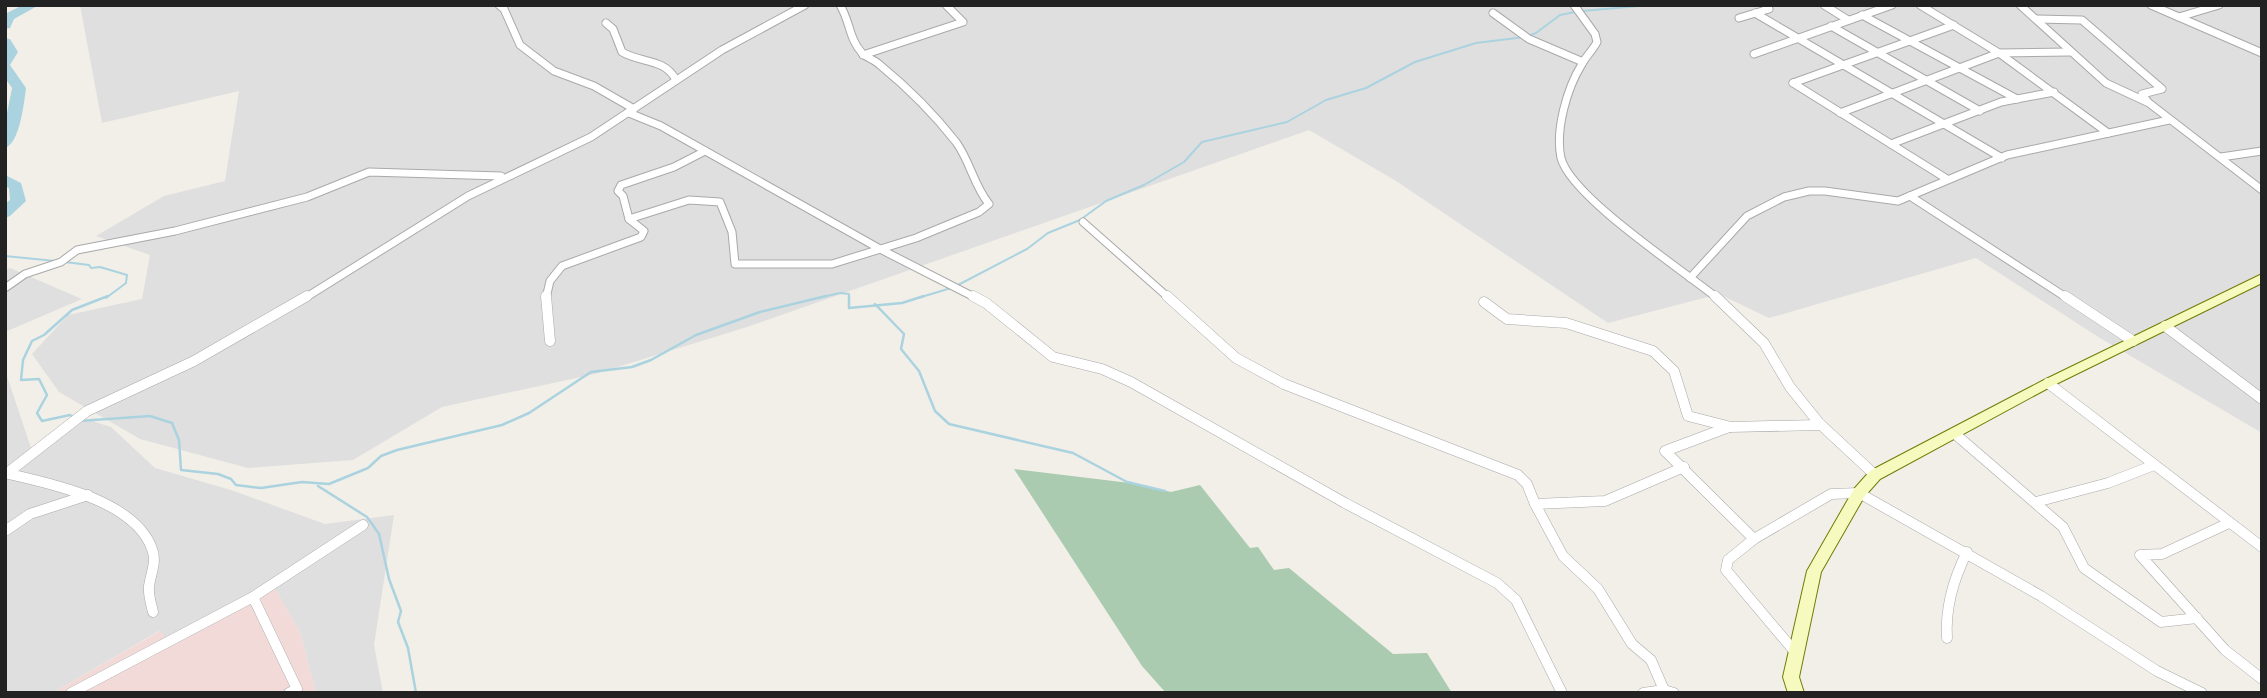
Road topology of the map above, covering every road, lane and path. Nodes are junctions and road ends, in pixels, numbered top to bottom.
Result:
1 (499, 5) edge
2 (805, 5) edge
3 (840, 5) edge
4 (946, 5) edge
5 (1765, 5) edge
6 (1824, 5) edge
7 (1892, 5) edge
8 (1920, 5) edge
9 (2020, 5) edge
10 (2151, 5) edge
11 (2219, 5) edge
12 (1577, 9) edge
13 (1493, 13) dead end
14 (1755, 13) junction
15 (1861, 15) junction
16 (2179, 17) junction
17 (1738, 18) dead end
18 (2036, 19) junction
19 (1848, 20) junction
20 (606, 23) dead end
21 (1954, 25) junction
22 (1831, 26) junction
23 (1798, 38) junction
24 (1910, 41) junction
25 (2070, 52) junction
26 (1878, 53) junction
27 (1999, 53) junction
28 (1754, 54) dead end
29 (2262, 54) edge
30 (863, 55) junction
31 (1583, 62) junction
32 (1844, 65) junction
33 (1960, 68) junction
34 (676, 80) junction
35 (1927, 80) junction
36 (2054, 92) junction
37 (1892, 93) junction
38 (2017, 99) junction
39 (2149, 103) junction
40 (631, 111) junction
41 (1980, 111) junction
42 (1840, 113) junction
43 (2169, 120) junction
44 (1945, 125) junction
45 (2108, 133) junction
46 (1891, 145) junction
47 (705, 151) junction
48 (2262, 151) edge
49 (2221, 157) junction
50 (2002, 158) junction
51 (506, 176) junction
52 (1947, 179) junction
53 (1925, 190) junction
54 (2262, 190) edge
55 (1910, 196) junction
56 (1898, 201) junction
57 (1927, 207) junction
58 (629, 219) junction
59 (1083, 222) dead end
60 (880, 249) junction
61 (1690, 278) junction
62 (2262, 278) edge
63 (5, 288) edge
64 (1484, 302) dead end
65 (2165, 326) junction
66 (550, 341) dead end
67 (2133, 341) junction
68 (2048, 383) junction
69 (2262, 399) edge
70 (1818, 425) junction
71 (1731, 426) junction
72 (1954, 433) junction
73 (2154, 465) junction
74 (1684, 467) junction
75 (6, 474) edge
76 (1875, 475) junction
77 (1859, 493) junction
78 (88, 495) junction
79 (2036, 502) junction
80 (1535, 504) junction
81 (2230, 523) junction
82 (363, 525) dead end
83 (5, 531) edge
84 (1754, 538) junction
85 (2262, 547) edge
86 (1967, 552) junction
87 (253, 597) junction
88 (153, 612) dead end
89 (2197, 618) junction
90 (1947, 638) dead end
91 (1795, 652) junction
92 (1791, 677) junction
93 (2262, 679) edge
94 (1669, 691) edge
95 (71, 693) edge
96 (289, 693) edge
97 (1562, 693) edge
98 (1643, 693) edge
99 (1786, 693) edge
100 (1796, 693) edge
101 (2202, 693) edge

1 - 40 street
2 - 34 street
3 - 30 street
4 - 30 street
5 - 14 street
6 - 19 street
7 - 15 street
8 - 21 street
9 - 18 street
10 - 16 street
11 - 16 street
12 - 31 street
13 - 31 street
14 - 17 street
14 - 23 street
15 - 19 street
15 - 24 street
16 - 29 street
18 - 25 street
18 - 39 street
19 - 22 street
20 - 34 street
21 - 24 street
21 - 27 street
22 - 23 street
22 - 26 street
23 - 28 street
23 - 32 street
24 - 26 street
24 - 33 street
25 - 27 street
25 - 39 street
26 - 32 street
26 - 35 street
27 - 33 street
27 - 36 street
30 - 60 street
31 - 61 street
32 - 37 street
32 - 42 street
33 - 35 street
33 - 38 street
34 - 40 street
35 - 37 street
35 - 41 street
36 - 38 street
36 - 45 street
37 - 42 street
37 - 44 street
38 - 41 street
39 - 43 street
40 - 47 street
40 - 51 street
41 - 44 street
42 - 46 street
43 - 45 street
43 - 49 street
44 - 46 street
44 - 50 street
45 - 50 street
46 - 52 street
47 - 58 street
47 - 60 street
48 - 49 street
49 - 54 street
50 - 52 street
51 - 63 street
51 - 75 street
52 - 53 street
53 - 55 street
53 - 57 street
55 - 56 street
55 - 57 street
56 - 57 street
56 - 61 street
57 - 67 street
58 - 60 street
58 - 66 street
59 - 80 street
60 - 97 street
61 - 70 street
62 - 65 main road
64 - 71 street
65 - 67 main road
65 - 69 street
67 - 68 main road
68 - 72 main road
68 - 73 street
70 - 71 street
70 - 76 street
71 - 74 street
72 - 76 main road
72 - 79 street
73 - 79 street
73 - 81 street
74 - 80 street
74 - 84 street
75 - 78 street
76 - 77 main road
77 - 84 street
77 - 86 street
77 - 91 main road
78 - 83 street
78 - 88 street
79 - 89 street
80 - 94 street
81 - 85 street
81 - 89 street
82 - 87 street
84 - 91 street
86 - 90 street
86 - 101 street
87 - 95 street
87 - 96 street
89 - 93 street
91 - 92 main road
92 - 99 street
92 - 100 main road
94 - 98 street

